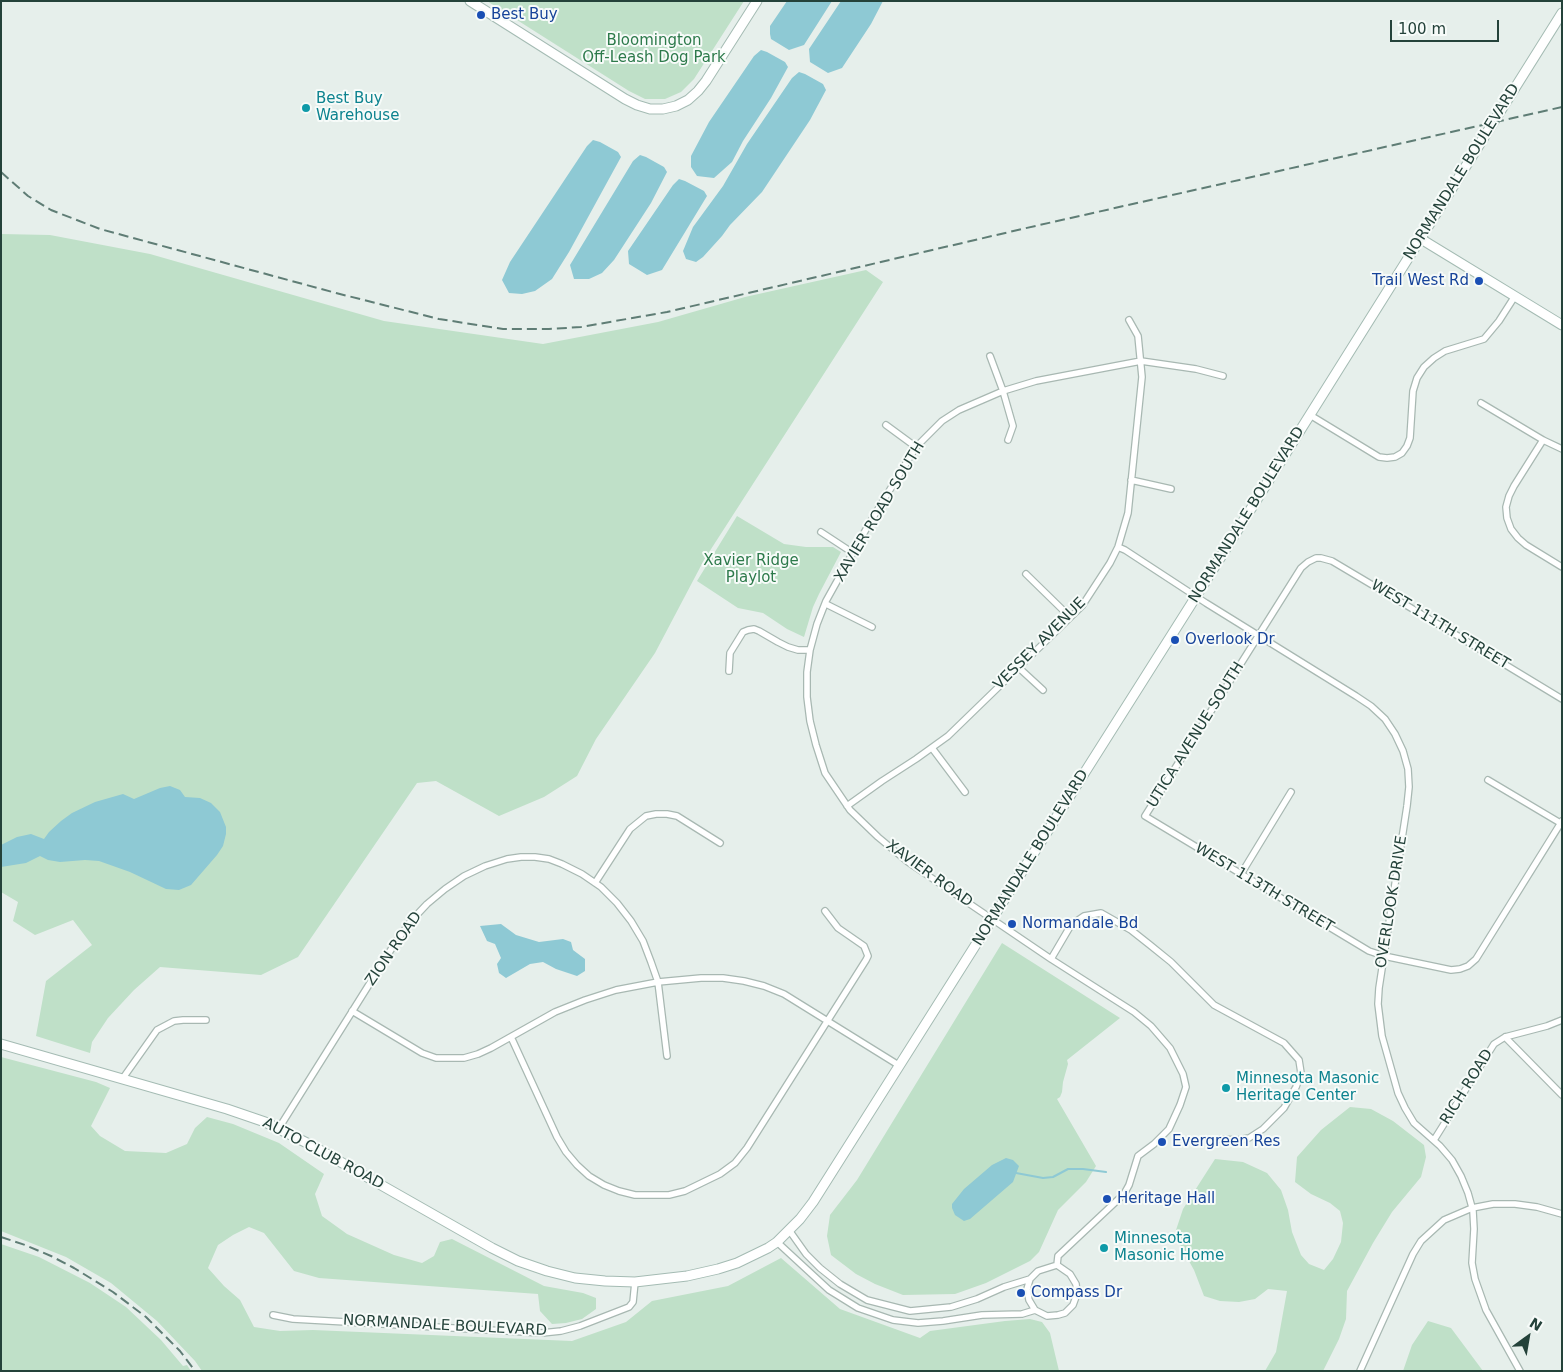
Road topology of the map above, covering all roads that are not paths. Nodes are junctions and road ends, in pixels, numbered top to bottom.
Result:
1 (470, 1) edge
2 (757, 1) edge
3 (1562, 13) edge
4 (1421, 239) junction
5 (1515, 296) junction
6 (1129, 320) dead end
7 (1562, 325) edge
8 (990, 356) dead end
9 (1141, 361) junction
10 (1223, 376) dead end
11 (1003, 391) junction
12 (1481, 403) dead end
13 (1310, 415) junction
14 (886, 425) dead end
15 (1008, 440) dead end
16 (1543, 440) junction
17 (916, 447) junction
18 (1562, 449) edge
19 (1131, 480) junction
20 (1171, 489) dead end
21 (821, 532) dead end
22 (1118, 547) junction
23 (853, 553) junction
24 (1316, 558) joint
25 (1562, 567) edge
26 (1026, 574) dead end
27 (1196, 596) junction
28 (826, 604) junction
29 (1070, 616) junction
30 (872, 627) dead end
31 (1258, 636) junction
32 (810, 650) junction
33 (1018, 667) junction
34 (728, 671) dead end
35 (1043, 690) dead end
36 (1562, 700) edge
37 (932, 748) junction
38 (1488, 780) dead end
39 (965, 792) dead end
40 (1291, 792) dead end
41 (847, 806) junction
42 (1145, 816) joint
43 (1561, 823) edge
44 (720, 843) dead end
45 (1241, 874) junction
46 (595, 883) junction
47 (825, 911) dead end
48 (993, 919) junction
49 (1384, 956) junction
50 (1052, 960) junction
51 (658, 982) junction
52 (352, 1011) junction
53 (206, 1020) dead end
54 (827, 1020) junction
55 (1562, 1020) edge
56 (510, 1037) junction
57 (1505, 1037) junction
58 (1, 1044) edge
59 (666, 1056) dead end
60 (900, 1066) junction
61 (123, 1078) junction
62 (1562, 1095) edge
63 (279, 1128) junction
64 (1219, 1139) dead end
65 (1434, 1140) junction
66 (1472, 1208) junction
67 (1562, 1214) edge
68 (788, 1230) junction
69 (777, 1242) junction
70 (1056, 1265) junction
71 (1030, 1279) junction
72 (635, 1282) junction
73 (1035, 1310) junction
74 (273, 1315) dead end
75 (1360, 1371) edge
76 (1520, 1371) edge

1 - 2 street
3 - 4 street, NORMANDALE BOULEVARD
4 - 5 street
4 - 13 street, NORMANDALE BOULEVARD
5 - 7 street
5 - 13 street
6 - 9 street, VESSEY AVENUE
8 - 11 street
9 - 10 street, XAVIER ROAD SOUTH
9 - 11 street, XAVIER ROAD SOUTH
9 - 19 street, VESSEY AVENUE
11 - 15 street
11 - 17 street, XAVIER ROAD SOUTH
12 - 16 street
13 - 27 street, NORMANDALE BOULEVARD
14 - 17 street
16 - 18 street
16 - 25 street
17 - 23 street, XAVIER ROAD SOUTH
19 - 20 street
19 - 22 street, VESSEY AVENUE
21 - 23 street
22 - 27 street, OVERLOOK DRIVE
22 - 29 street, VESSEY AVENUE
23 - 28 street, XAVIER ROAD SOUTH
24 - 31 street, UTICA AVENUE SOUTH
24 - 36 street, WEST 111TH STREET
26 - 29 street
27 - 31 street, OVERLOOK DRIVE
27 - 48 street, NORMANDALE BOULEVARD
28 - 30 street
28 - 32 street, XAVIER ROAD SOUTH
29 - 33 street, VESSEY AVENUE
31 - 42 street, UTICA AVENUE SOUTH
31 - 49 street, OVERLOOK DRIVE
32 - 34 street
32 - 41 street, XAVIER ROAD SOUTH
33 - 35 street
33 - 37 street, VESSEY AVENUE
37 - 39 street
37 - 41 street, VESSEY AVENUE
38 - 43 street
40 - 45 street
41 - 48 street, XAVIER ROAD
42 - 45 street, WEST 113TH STREET
43 - 49 street, WEST 113TH STREET
44 - 46 street
45 - 49 street, WEST 113TH STREET
46 - 51 street, ZION ROAD
46 - 52 street, ZION ROAD
47 - 54 street
48 - 50 street, XAVIER ROAD
48 - 60 street, NORMANDALE BOULEVARD
49 - 65 street, OVERLOOK DRIVE
50 - 64 street
50 - 70 street, XAVIER ROAD
51 - 54 street
51 - 56 street
51 - 59 street, ZION ROAD
52 - 56 street
52 - 63 street, ZION ROAD
53 - 61 street
54 - 56 street
54 - 60 street
55 - 57 street, RICH ROAD
57 - 62 street
57 - 65 street, RICH ROAD
58 - 61 street, AUTO CLUB ROAD
60 - 68 street, NORMANDALE BOULEVARD
61 - 63 street, AUTO CLUB ROAD
63 - 72 street, AUTO CLUB ROAD
65 - 66 street, OVERLOOK DRIVE
66 - 67 street
66 - 75 street
66 - 76 street, OVERLOOK DRIVE
68 - 69 street, NORMANDALE BOULEVARD
68 - 71 street
69 - 72 street, NORMANDALE BOULEVARD
69 - 73 street
70 - 71 street
70 - 73 street
71 - 73 street
72 - 74 street, NORMANDALE BOULEVARD

